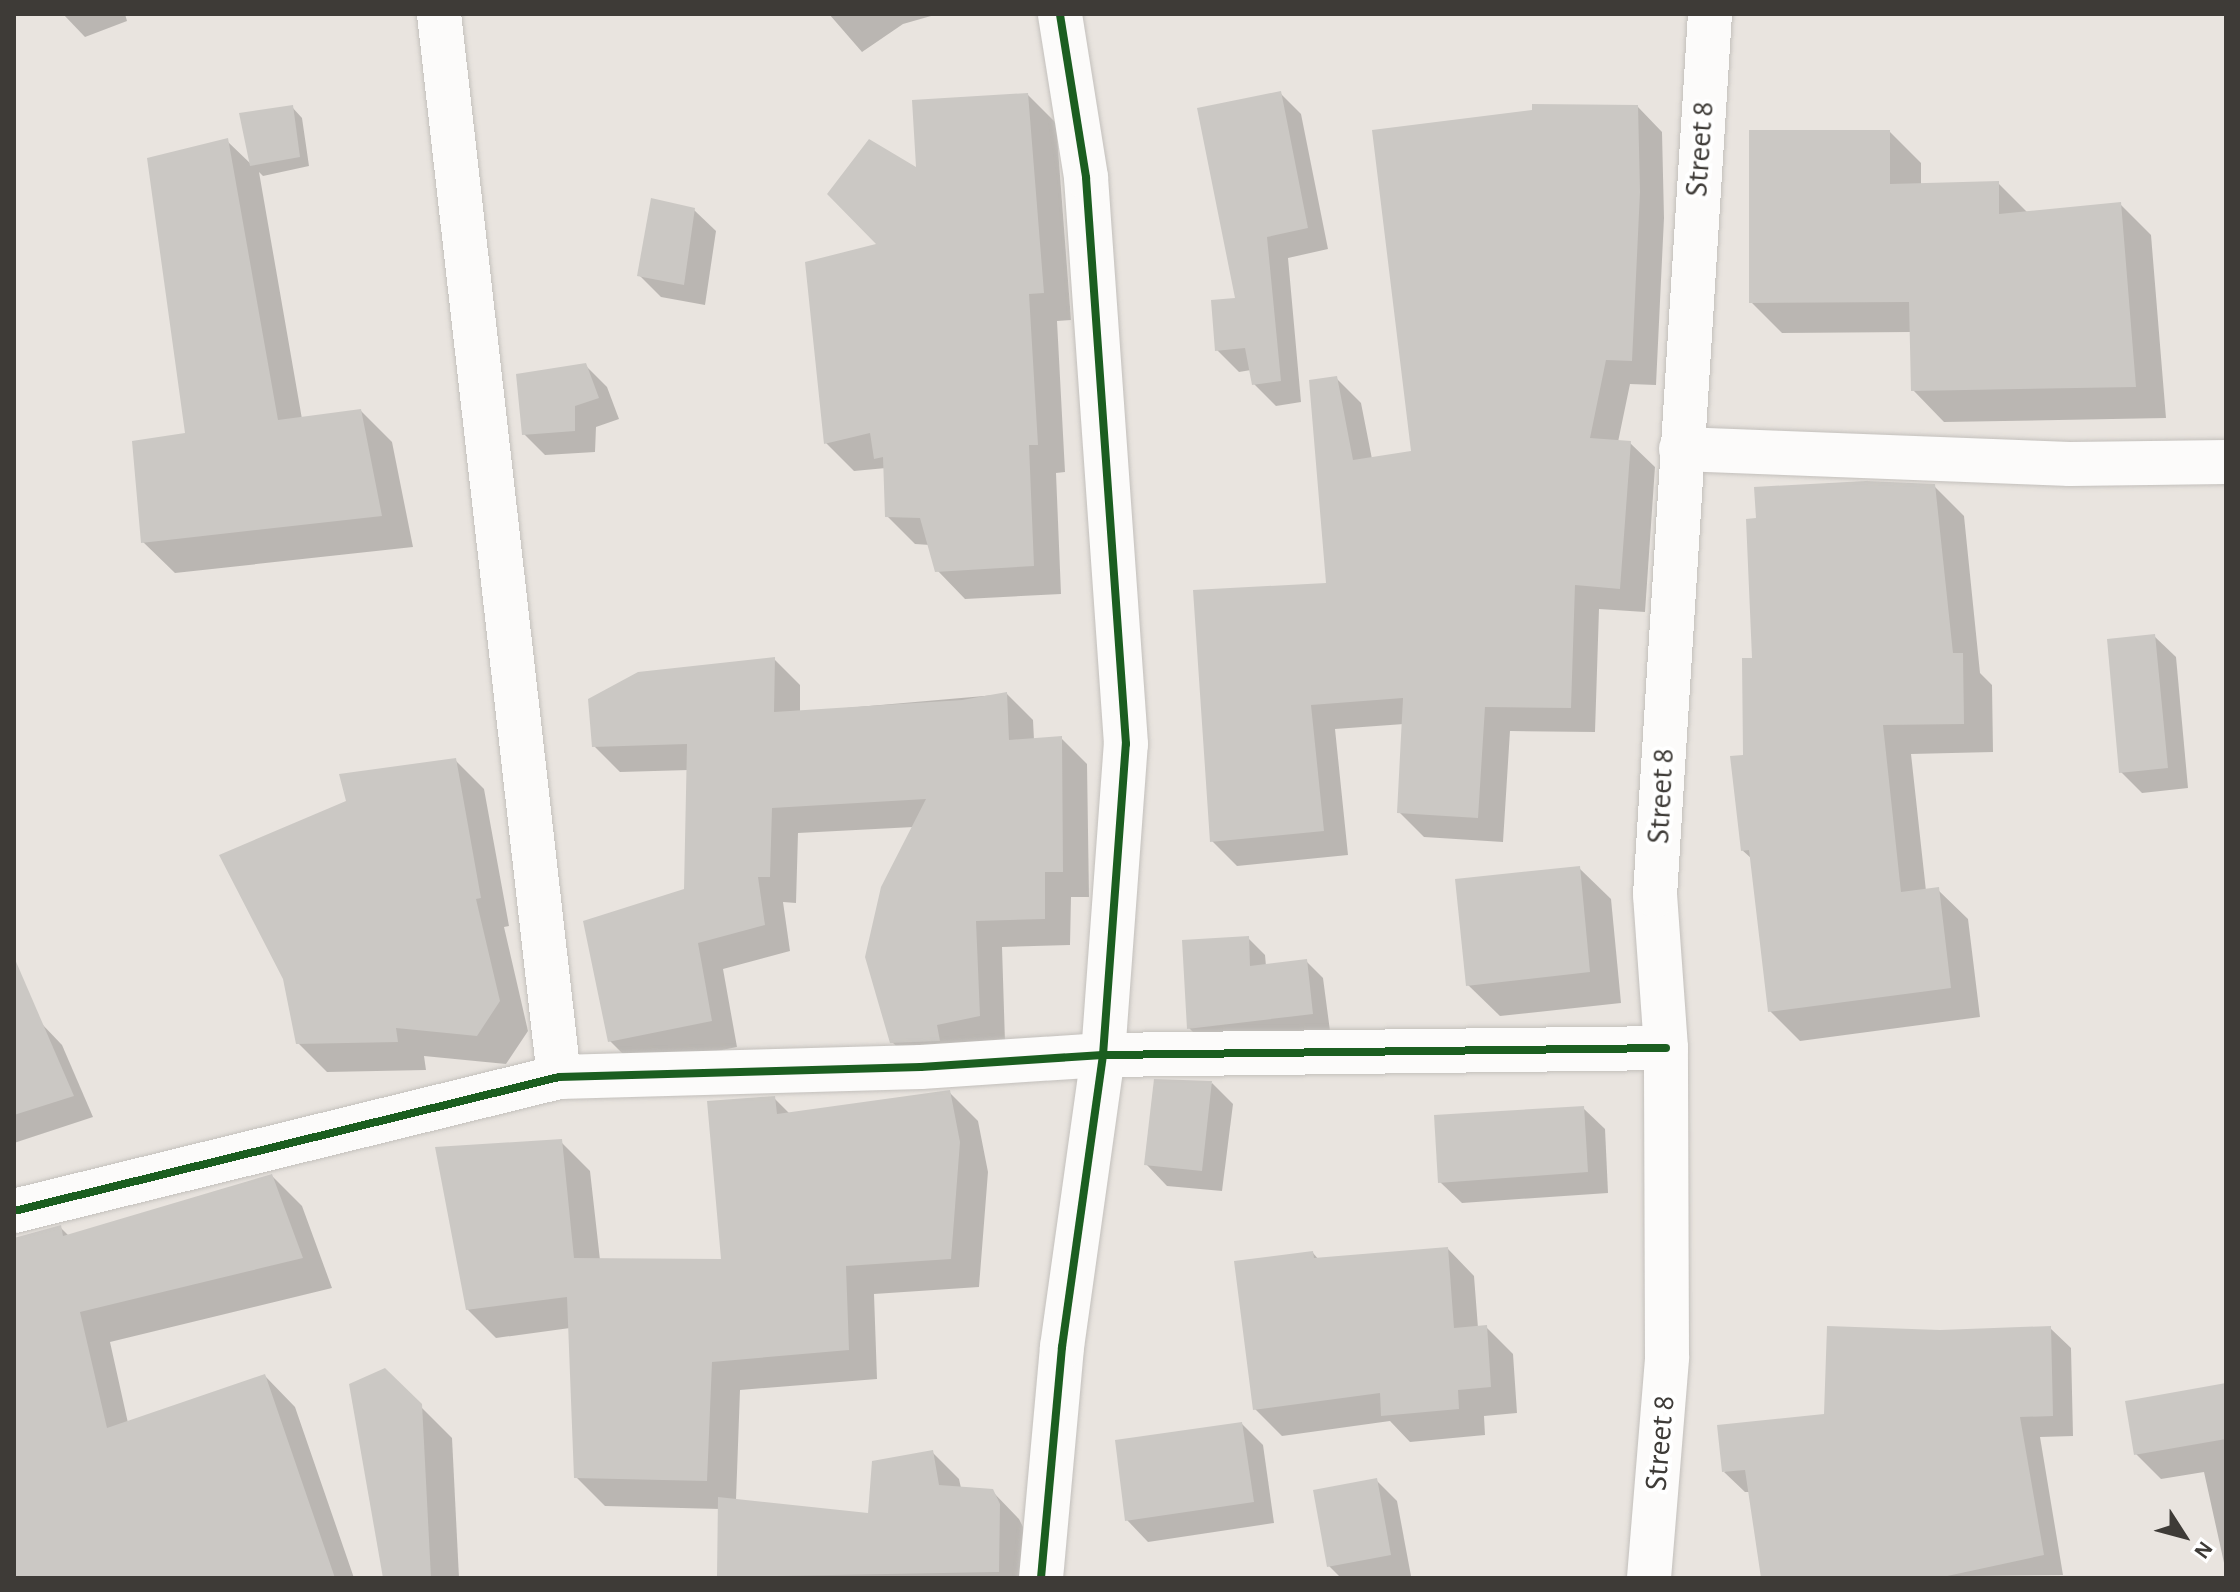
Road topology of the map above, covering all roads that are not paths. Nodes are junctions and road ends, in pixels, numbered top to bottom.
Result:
1 (439, 14) edge
2 (1060, 14) edge
3 (1710, 14) edge
4 (1681, 449) junction
5 (2226, 462) edge
6 (1666, 1048) junction
7 (1103, 1055) junction
8 (559, 1077) junction
9 (14, 1211) edge
10 (1041, 1578) edge
11 (1649, 1578) edge

1 - 8 street
2 - 7 street
3 - 4 street, Street 8
4 - 5 street
4 - 6 street, Street 8
6 - 7 street
6 - 11 street, Street 8
7 - 8 street
7 - 10 street
8 - 9 street

